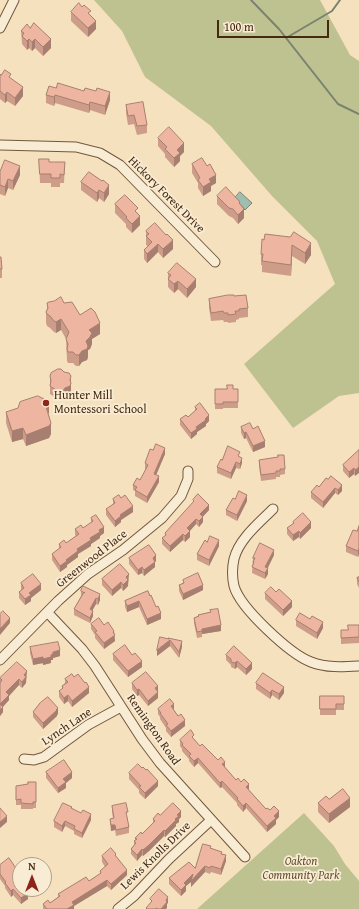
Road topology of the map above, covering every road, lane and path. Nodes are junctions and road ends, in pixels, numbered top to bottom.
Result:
1 (14, 0) edge
2 (0, 28) edge
3 (0, 146) edge
4 (215, 262) dead end
5 (188, 472) dead end
6 (272, 509) dead end
7 (48, 612) junction
8 (0, 660) edge
9 (359, 666) edge
10 (121, 707) junction
11 (24, 759) dead end
12 (211, 820) junction
13 (245, 857) dead end
14 (118, 909) edge

1 - 2 street
3 - 4 street, Hickory Forest Drive
5 - 7 street, Greenwood Place
6 - 9 street
7 - 8 street, Greenwood Place
7 - 10 street, Remington Road
10 - 11 street, Lynch Lane
10 - 12 street, Remington Road
12 - 13 street, Remington Road
12 - 14 street, Lewis Knolls Drive

